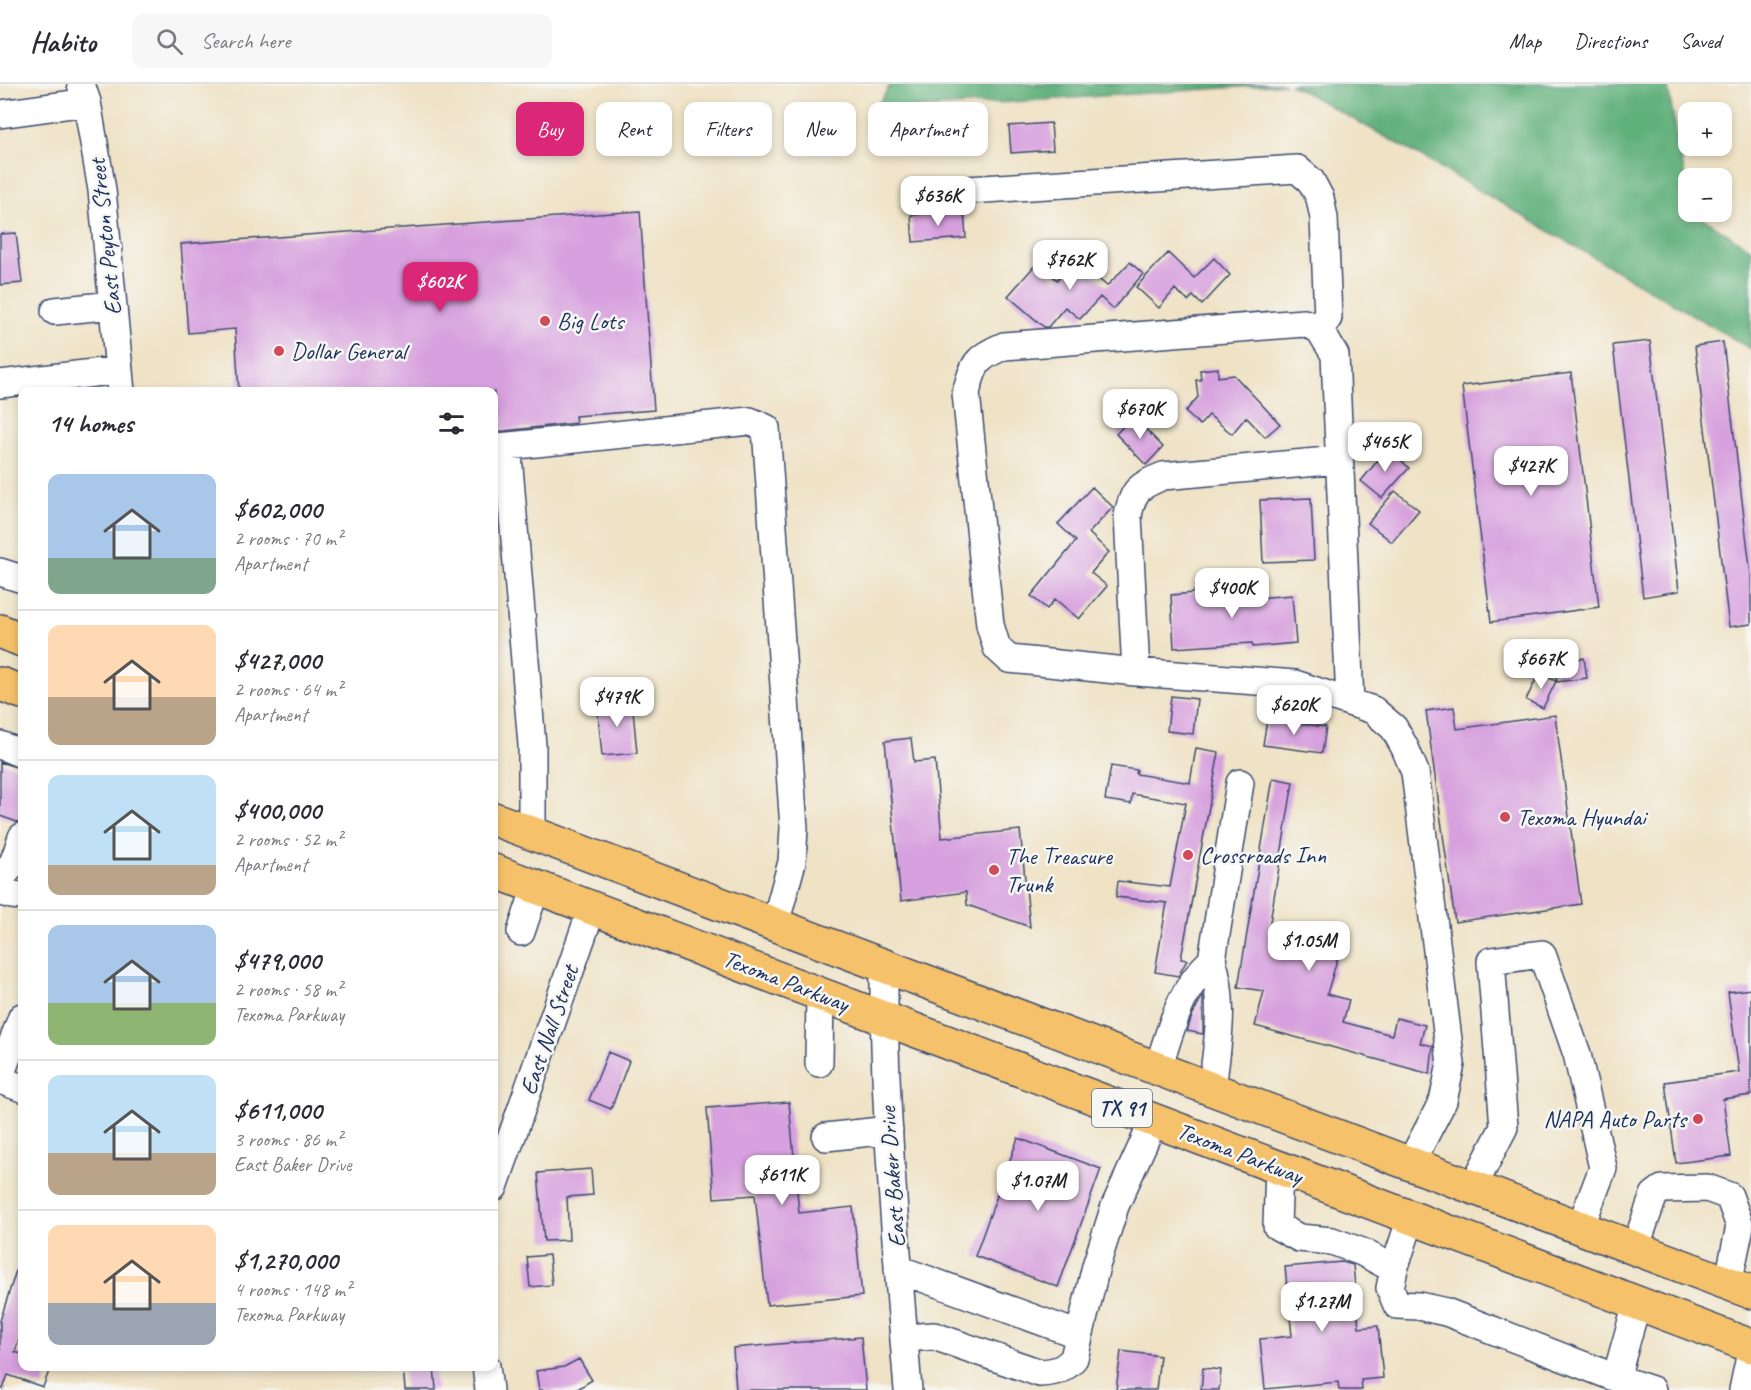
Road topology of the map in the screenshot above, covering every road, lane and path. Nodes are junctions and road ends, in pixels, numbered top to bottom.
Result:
1 (84, 93) edge
2 (0, 114) edge
3 (921, 193) dead end
4 (113, 305) junction
5 (55, 311) dead end
6 (1319, 329) junction
7 (120, 381) edge
8 (0, 384) edge
9 (51, 385) edge
10 (498, 448) edge
11 (498, 449) edge
12 (1339, 460) junction
13 (0, 572) edge
14 (18, 578) edge
15 (0, 631) edge
16 (18, 638) edge
17 (1136, 672) junction
18 (1350, 702) junction
19 (0, 746) edge
20 (18, 753) edge
21 (1239, 783) dead end
22 (498, 820) edge
23 (532, 833) junction
24 (18, 848) edge
25 (498, 873) edge
26 (0, 876) edge
27 (536, 887) junction
28 (0, 892) edge
29 (18, 896) edge
30 (592, 908) junction
31 (775, 924) junction
32 (521, 932) dead end
33 (1212, 960) junction
34 (884, 965) junction
35 (820, 994) junction
36 (883, 1017) junction
37 (18, 1028) edge
38 (819, 1063) dead end
39 (1158, 1068) junction
40 (0, 1078) edge
41 (18, 1086) edge
42 (1212, 1089) junction
43 (1154, 1120) junction
44 (889, 1130) junction
45 (826, 1137) dead end
46 (500, 1148) edge
47 (1410, 1164) junction
48 (1279, 1167) junction
49 (1473, 1187) junction
50 (1411, 1218) junction
51 (1580, 1228) junction
52 (1635, 1248) junction
53 (898, 1269) junction
54 (1394, 1269) junction
55 (1739, 1288) edge
56 (1636, 1303) junction
57 (1079, 1335) junction
58 (904, 1338) junction
59 (1751, 1346) edge
60 (1751, 1352) edge
61 (487, 1371) edge
62 (1616, 1378) junction
63 (489, 1390) edge
64 (908, 1390) edge
65 (1652, 1390) edge
66 (1743, 1390) edge

1 - 2 street
1 - 4 street, East Peyton Street
3 - 6 street
4 - 5 street
4 - 7 street, East Peyton Street
6 - 12 street
6 - 17 street
7 - 9 street
8 - 9 street
10 - 31 street
11 - 23 street
12 - 17 street
12 - 18 street
13 - 14 street
15 - 16 main road
17 - 18 street
18 - 47 street
19 - 20 street
21 - 33 street
22 - 23 main road, Texoma Parkway / TX 91
23 - 31 main road, Texoma Parkway / TX 91
24 - 26 street
25 - 27 main road, Texoma Parkway / TX 91
27 - 30 main road, Texoma Parkway / TX 91
27 - 32 street
28 - 29 street
30 - 35 main road, Texoma Parkway / TX 91
30 - 46 street, East Nall Street
31 - 34 main road, Texoma Parkway / TX 91
33 - 39 street
33 - 42 street
34 - 36 street, East Baker Drive
34 - 39 main road, Texoma Parkway / TX 91
35 - 36 main road, Texoma Parkway / TX 91
35 - 38 street
36 - 43 main road, Texoma Parkway / TX 91
36 - 44 street, East Baker Drive
37 - 40 street
39 - 42 main road, Texoma Parkway / TX 91
40 - 41 street
42 - 47 main road, Texoma Parkway / TX 91
43 - 48 main road, Texoma Parkway / TX 91
43 - 57 street
44 - 45 street
44 - 53 street, East Baker Drive
47 - 49 main road, Texoma Parkway / TX 91
48 - 50 main road, Texoma Parkway / TX 91
48 - 54 street
49 - 51 main road, Texoma Parkway / TX 91
49 - 51 street
50 - 54 street
50 - 56 main road, Texoma Parkway / TX 91
51 - 52 main road, Texoma Parkway / TX 91
52 - 55 main road, Texoma Parkway / TX 91
52 - 55 street
53 - 57 street
53 - 58 street, East Baker Drive
54 - 62 street
56 - 59 main road, Texoma Parkway / TX 91
56 - 62 street
57 - 58 street
58 - 64 street, East Baker Drive
60 - 66 street
61 - 63 street
62 - 65 street

